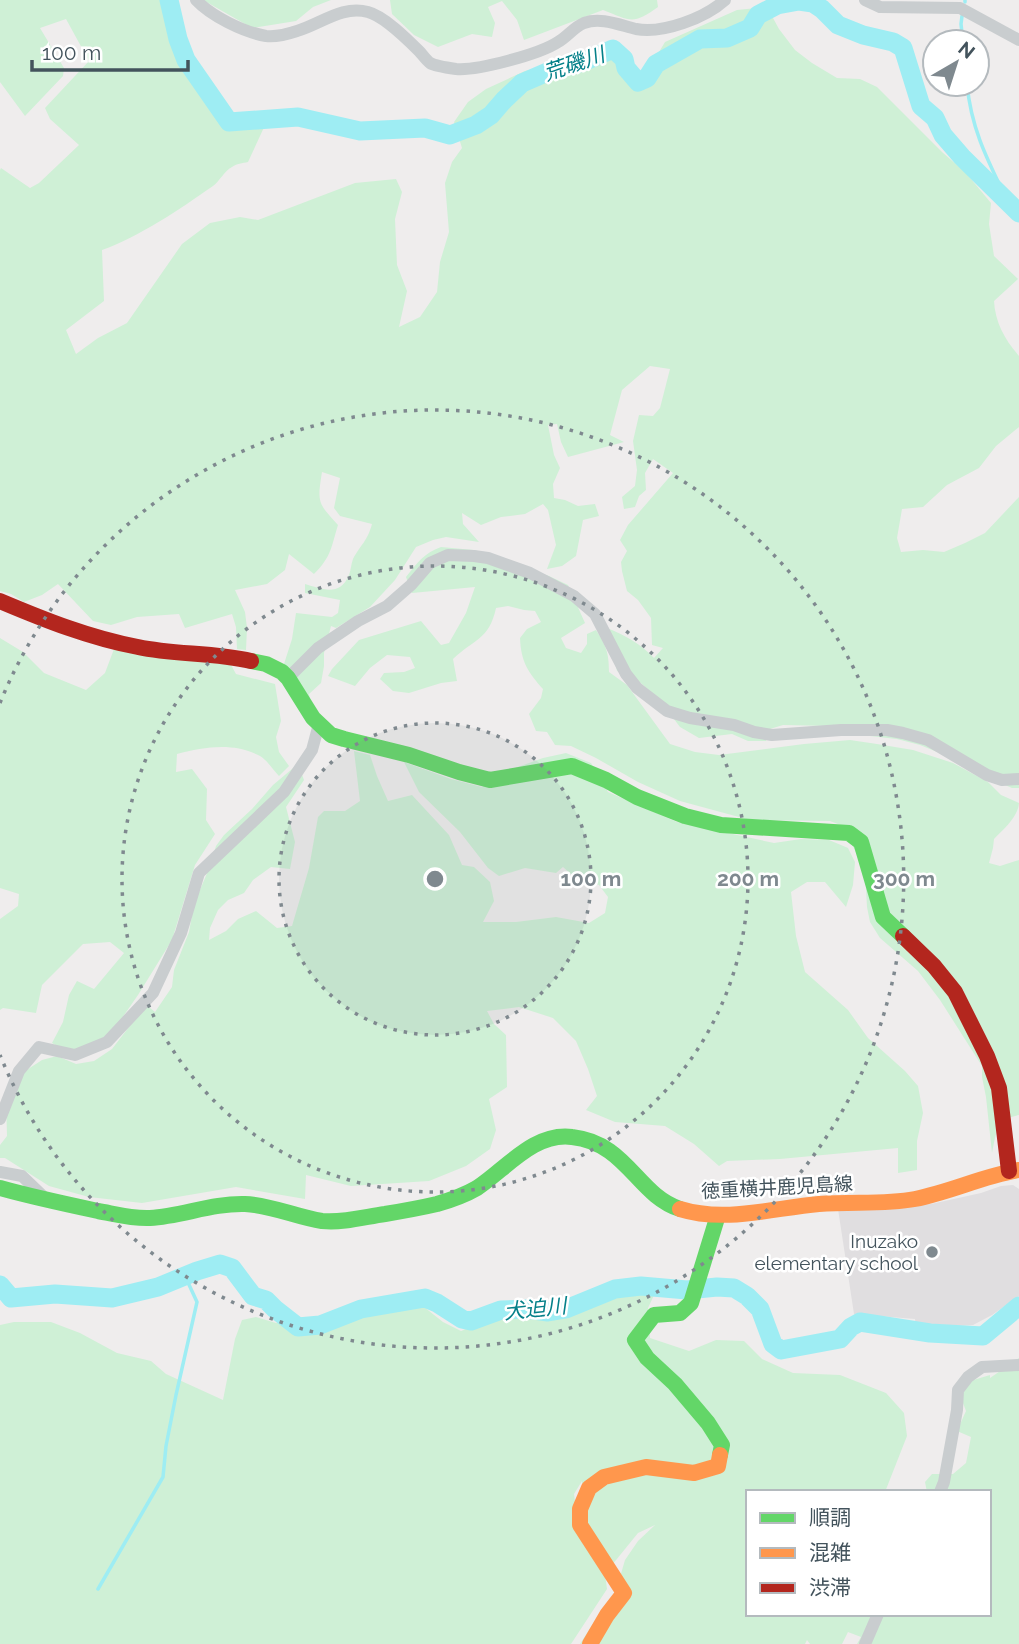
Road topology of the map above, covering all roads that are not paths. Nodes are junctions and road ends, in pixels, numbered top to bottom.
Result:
1 (195, 0) edge
2 (725, 0) edge
3 (865, 0) edge
4 (1019, 40) edge
5 (0, 601) edge
6 (288, 678) junction
7 (319, 724) junction
8 (1019, 779) edge
9 (0, 1119) edge
10 (1014, 1171) edge
11 (0, 1172) edge
12 (0, 1188) edge
13 (47, 1200) junction
14 (718, 1214) junction
15 (1019, 1365) edge
16 (941, 1490) edge
17 (877, 1616) edge
18 (590, 1644) edge
19 (865, 1644) edge

1 - 2 street
3 - 4 street
5 - 6 street
6 - 7 street
6 - 8 street
7 - 9 street
7 - 10 street
10 - 14 street, 徳重横井鹿児島線
11 - 13 street
12 - 13 street, 徳重横井鹿児島線
13 - 14 street, 徳重横井鹿児島線
14 - 18 street
15 - 16 street
17 - 19 street

